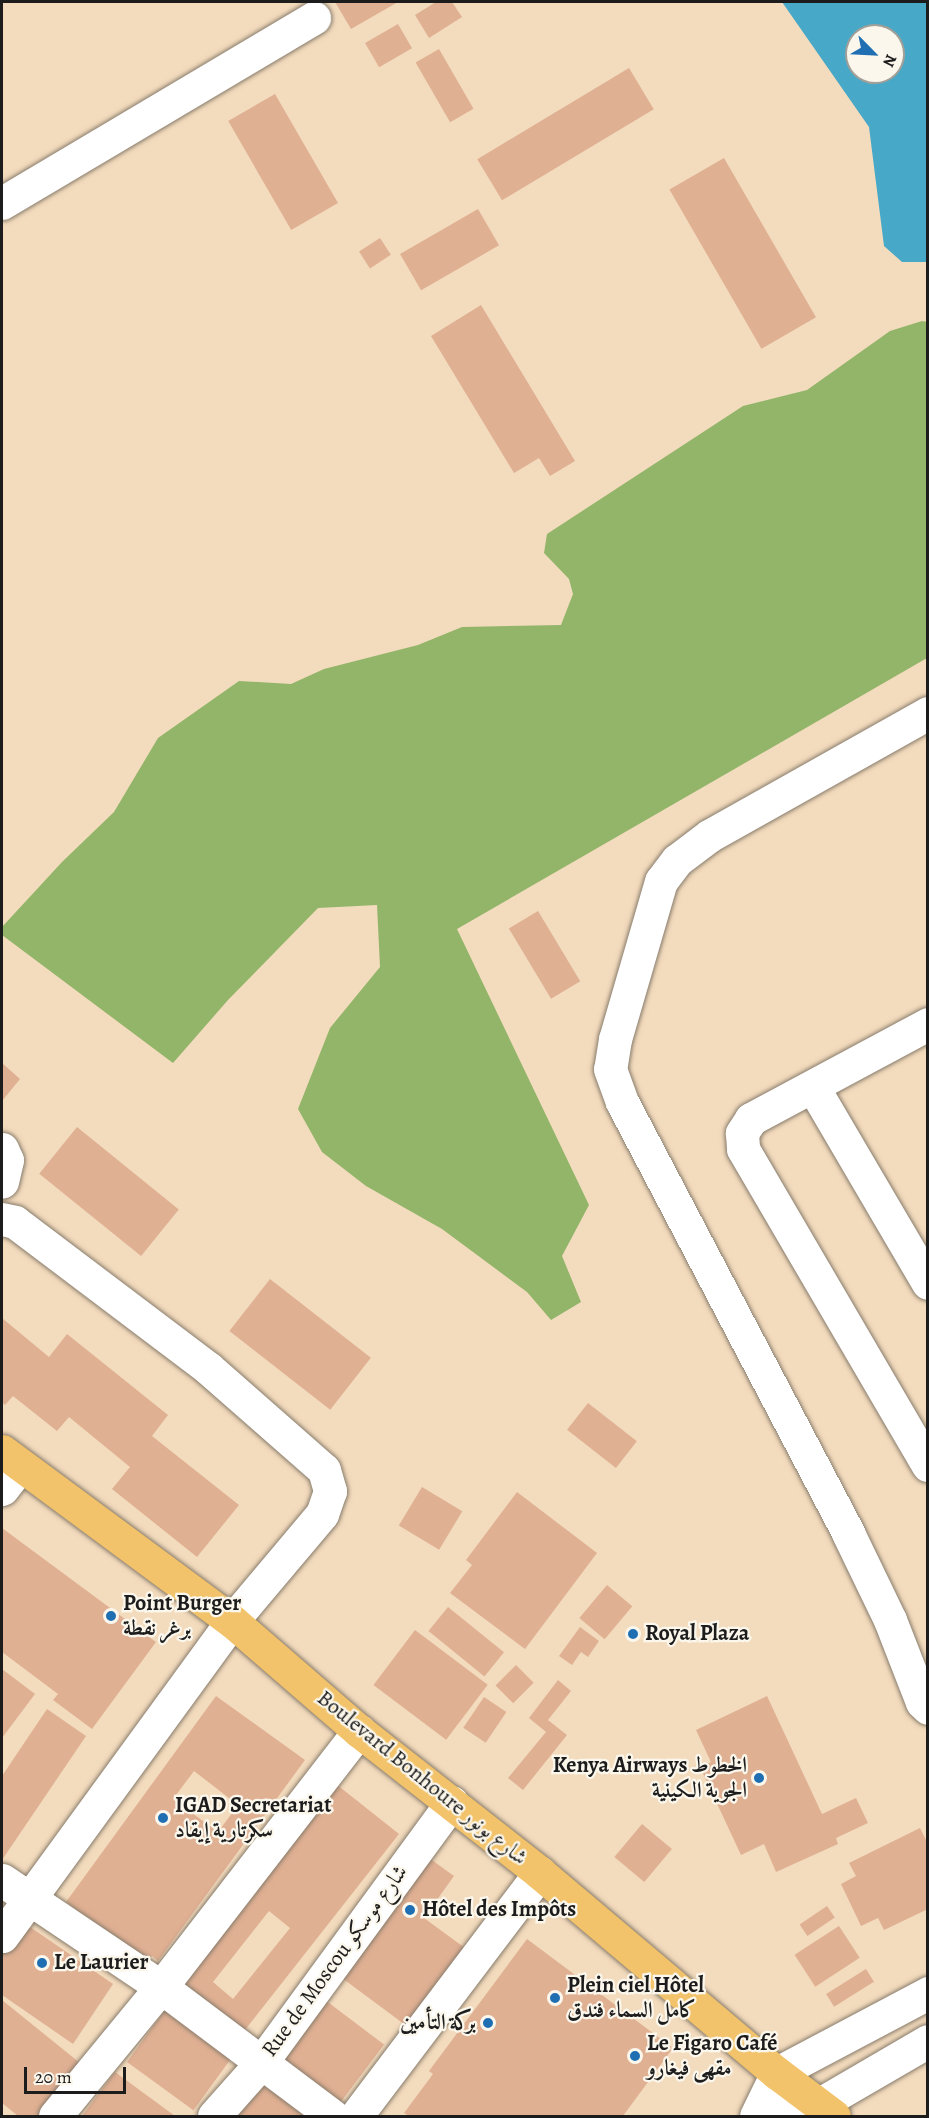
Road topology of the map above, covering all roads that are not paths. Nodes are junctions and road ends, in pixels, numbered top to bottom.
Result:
1 (314, 18) dead end
2 (2, 203) edge
3 (927, 713) edge
4 (927, 1024) edge
5 (813, 1087) junction
6 (2, 1149) edge
7 (2, 1180) edge
8 (2, 1219) edge
9 (927, 1283) edge
10 (927, 1465) edge
11 (8, 1468) edge
12 (232, 1621) junction
13 (927, 1708) edge
14 (359, 1731) junction
15 (452, 1802) junction
16 (540, 1873) junction
17 (2, 1880) edge
18 (29, 1899) junction
19 (2, 1936) edge
20 (161, 1987) junction
21 (927, 1993) edge
22 (927, 2041) edge
23 (261, 2063) junction
24 (777, 2073) junction
25 (826, 2111) edge
26 (56, 2116) edge
27 (214, 2116) edge
28 (333, 2116) edge
29 (356, 2116) edge
30 (756, 2116) edge
31 (766, 2116) edge

1 - 2 street
3 - 13 street
4 - 5 street
5 - 9 street
5 - 10 street
6 - 7 street
8 - 12 street
11 - 12 main road, Boulevard Bonhoure شارع بونور
12 - 14 main road, Boulevard Bonhoure شارع بونور
12 - 18 street
14 - 15 main road, Boulevard Bonhoure شارع بونور
14 - 20 street
15 - 16 main road, Boulevard Bonhoure شارع بونور
15 - 23 street, Rue de Moscou شارع موسكو
16 - 24 main road, Boulevard Bonhoure شارع بونور
16 - 29 street
17 - 18 street
18 - 19 street
18 - 20 street
20 - 23 street
20 - 26 street
21 - 24 street
22 - 25 street
23 - 27 street, Rue de Moscou شارع موسكو
23 - 28 street
24 - 25 main road, Boulevard Bonhoure شارع بونور
24 - 30 street
25 - 31 street

